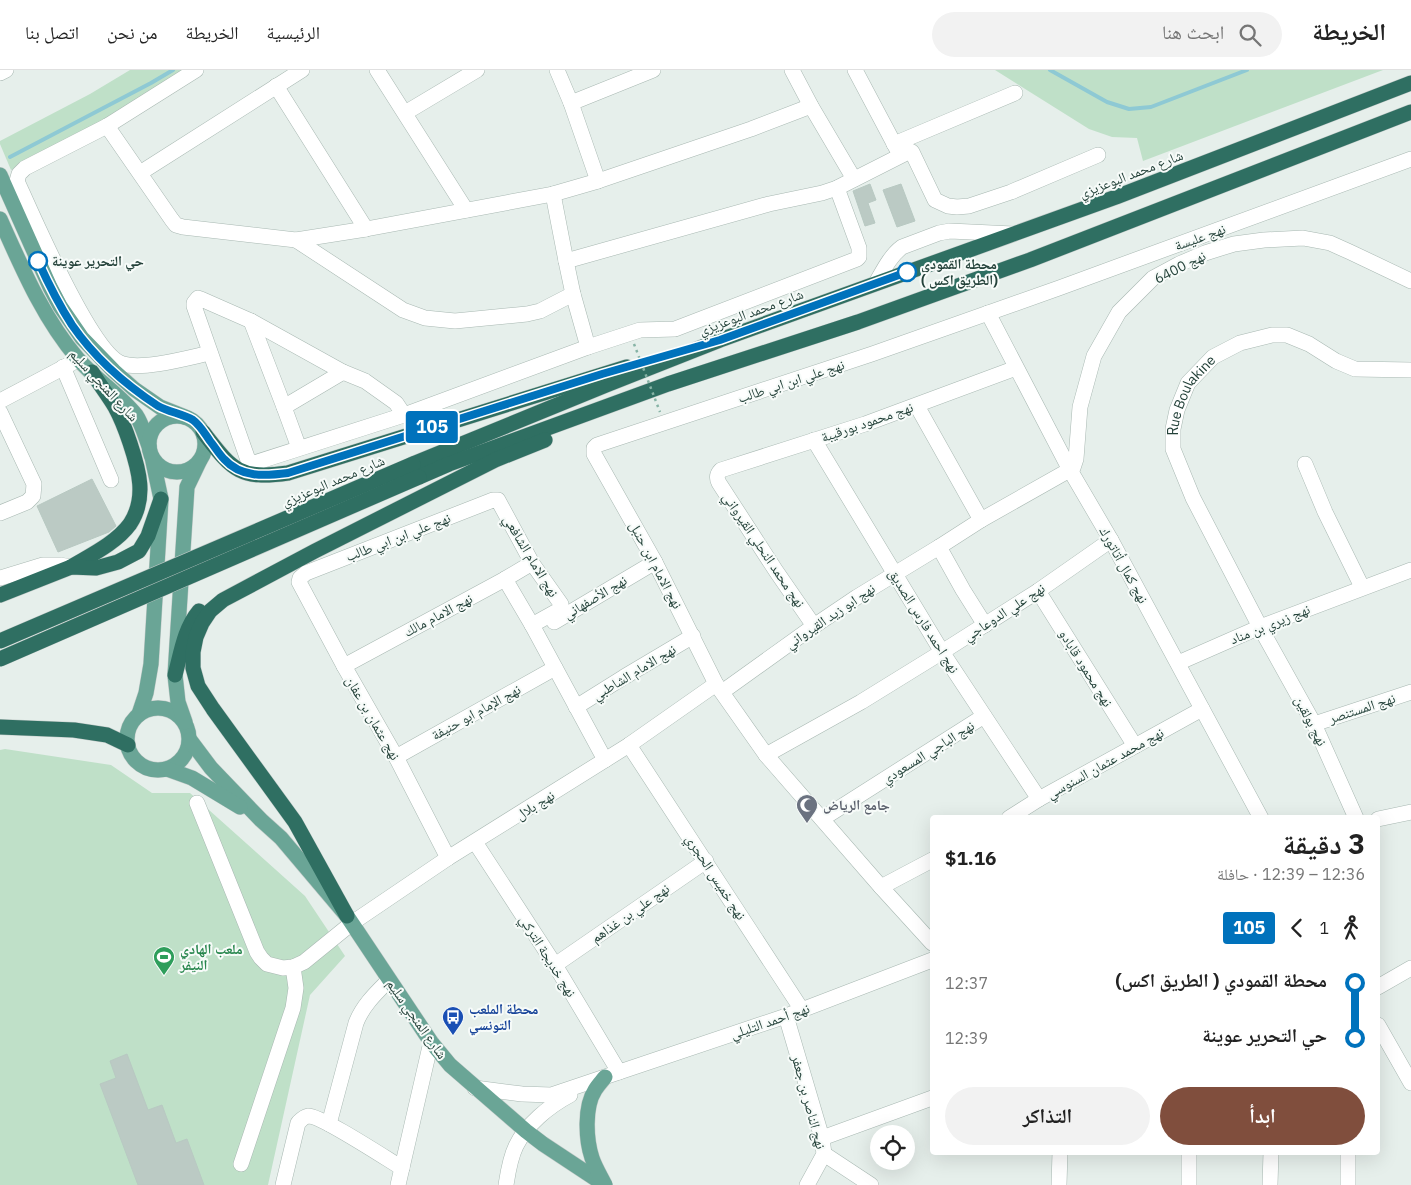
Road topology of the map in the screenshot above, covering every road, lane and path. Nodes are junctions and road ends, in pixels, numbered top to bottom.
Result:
1 (6, 70) edge
2 (196, 70) edge
3 (302, 70) edge
4 (378, 70) edge
5 (478, 70) edge
6 (557, 70) edge
7 (653, 70) edge
8 (792, 70) edge
9 (855, 70) edge
10 (0, 73) edge
11 (1411, 83) edge
12 (276, 86) junction
13 (1015, 93) dead end
14 (571, 103) junction
15 (811, 106) junction
16 (1411, 112) edge
17 (405, 113) junction
18 (107, 126) junction
19 (897, 150) junction
20 (1098, 155) dead end
21 (1411, 159) edge
22 (140, 174) junction
23 (0, 175) edge
24 (854, 179) junction
25 (598, 181) junction
26 (837, 188) junction
27 (553, 194) junction
28 (466, 210) junction
29 (0, 219) edge
30 (366, 229) junction
31 (1014, 234) junction
32 (1197, 237) junction
33 (296, 240) junction
34 (1205, 253) junction
35 (566, 261) junction
36 (1411, 281) edge
37 (876, 283) junction
38 (573, 294) junction
39 (988, 313) junction
40 (251, 321) junction
41 (720, 340) junction
42 (634, 344) dead end
43 (588, 347) junction
44 (210, 353) junction
45 (78, 359) junction
46 (63, 367) junction
47 (1016, 368) junction
48 (1411, 370) edge
49 (92, 372) junction
50 (344, 372) junction
51 (668, 384) junction
52 (0, 401) edge
53 (917, 406) junction
54 (284, 408) junction
55 (0, 412) edge
56 (660, 412) dead end
57 (404, 415) junction
58 (185, 417) junction
59 (203, 432) junction
60 (814, 440) junction
61 (299, 448) junction
62 (594, 448) joint
63 (151, 452) junction
64 (199, 462) junction
65 (1305, 464) dead end
66 (1070, 470) junction
67 (416, 471) junction
68 (718, 474) joint
69 (111, 480) dead end
70 (161, 499) junction
71 (498, 500) joint
72 (0, 513) edge
73 (981, 520) junction
74 (1111, 540) junction
75 (940, 547) junction
76 (314, 551) junction
77 (655, 562) junction
78 (532, 563) junction
79 (71, 567) junction
80 (1411, 570) edge
81 (894, 574) junction
82 (0, 578) edge
83 (300, 578) joint
84 (505, 579) junction
85 (1362, 588) junction
86 (1038, 591) junction
87 (0, 595) edge
88 (985, 625) junction
89 (814, 626) junction
90 (1260, 627) junction
91 (534, 629) junction
92 (693, 636) junction
93 (0, 641) edge
94 (942, 652) junction
95 (0, 659) edge
96 (1178, 663) junction
97 (344, 666) junction
98 (555, 668) junction
99 (175, 675) junction
100 (719, 688) junction
101 (1411, 692) edge
102 (576, 707) junction
103 (1202, 709) junction
104 (139, 714) junction
105 (984, 716) junction
106 (185, 722) junction
107 (1314, 724) junction
108 (0, 726) edge
109 (190, 740) junction
110 (128, 745) junction
111 (629, 745) junction
112 (1135, 746) junction
113 (766, 755) junction
114 (396, 757) junction
115 (605, 760) junction
116 (168, 769) junction
117 (1039, 799) junction
118 (197, 803) dead end
119 (1411, 812) edge
120 (1014, 815) edge
121 (1259, 815) edge
122 (1355, 815) edge
123 (822, 819) junction
124 (1380, 819) edge
125 (261, 820) junction
126 (475, 842) junction
127 (448, 858) junction
128 (706, 861) junction
129 (930, 861) edge
130 (881, 887) junction
131 (349, 919) junction
132 (930, 941) edge
133 (930, 961) edge
134 (554, 965) junction
135 (293, 967) junction
136 (1411, 968) edge
137 (389, 980) junction
138 (1380, 986) edge
139 (802, 1010) junction
140 (786, 1016) junction
141 (1380, 1028) edge
142 (431, 1042) junction
143 (612, 1075) junction
144 (1410, 1077) edge
145 (475, 1088) junction
146 (930, 1099) edge
147 (329, 1124) junction
148 (526, 1131) junction
149 (822, 1138) junction
150 (824, 1154) junction
151 (1060, 1155) edge
152 (1188, 1155) edge
153 (1270, 1155) edge
154 (1348, 1155) edge
155 (241, 1164) dead end
156 (402, 1168) junction
157 (284, 1185) edge
158 (398, 1185) edge
159 (506, 1185) edge
160 (605, 1185) edge
161 (807, 1185) edge
162 (871, 1185) edge
163 (1059, 1185) edge
164 (1189, 1185) edge
165 (1270, 1185) edge
166 (1348, 1185) edge

1 - 10 street
2 - 18 street
3 - 12 street
4 - 17 street
5 - 17 street
6 - 14 street
7 - 14 street
8 - 15 street
9 - 19 street
11 - 31 highway, شارع محمد البوعزيزي
12 - 22 street
12 - 30 street
13 - 19 street
14 - 25 street
15 - 24 street
15 - 25 street
16 - 51 highway, شارع محمد البوعزيزي
17 - 28 street
18 - 22 street
18 - 44 street
19 - 20 street
19 - 24 street
21 - 32 street, نهج عليسة
22 - 33 street
23 - 58 main road, شارع المنجي سليم
24 - 26 street
25 - 27 street
26 - 35 street
26 - 43 street
27 - 28 street
27 - 35 street
28 - 30 street
29 - 45 main road, شارع المنجي سليم
30 - 33 street
31 - 37 highway, شارع محمد البوعزيزي
31 - 37 street
32 - 34 street
32 - 39 street, نهج عليسة
33 - 38 street
34 - 36 street, نهج 6400
34 - 66 street, نهج 6400
35 - 38 street
37 - 41 highway, شارع محمد البوعزيزي
38 - 43 street
39 - 47 street, نهج كمال أتاتورك
39 - 62 street, نهج علي ابن ابي طالب
40 - 44 street
40 - 50 street
40 - 54 street
41 - 59 highway
41 - 67 highway, شارع محمد البوعزيزي
42 - 56 path, bridge
43 - 57 street
44 - 61 street
45 - 46 street
45 - 49 main road, شارع المنجي سليم
46 - 52 street
46 - 69 street
47 - 53 street, نهج محمود بورقيبة
47 - 66 street, نهج كمال أتاتورك
48 - 90 street, Rue Boulakine
49 - 63 main road, شارع المنجي سليم
49 - 79 highway
50 - 54 street
50 - 57 street
51 - 67 highway, شارع محمد البوعزيزي
51 - 76 highway
53 - 60 street, نهج محمود بورقيبة
53 - 73 street
54 - 61 street
55 - 72 street
57 - 61 street
58 - 59 main road, شارع المنجي سليم
58 - 63 main road, شارع المنجي سليم
59 - 64 main road, شارع المنجي سليم
60 - 68 street, نهج محمود بورقيبة
60 - 81 street, نهج احمد فارس الصديق
62 - 77 street, نهج الامام ابن حنبل
63 - 64 main road
63 - 70 main road, شارع المنجي سليم
64 - 99 main road, شارع المنجي سليم
65 - 85 street
66 - 73 street, نهج ابو زيد القيرواني
66 - 74 street, نهج كمال أتاتورك
67 - 93 highway, شارع محمد البوعزيزي, bridge
67 - 95 highway, شارع محمد البوعزيزي, bridge
68 - 89 street, نهج محمد النحلي القيرواني
70 - 79 highway
70 - 104 main road, شارع المنجي سليم
71 - 78 street, نهج الامام الشافعي
71 - 83 street, نهج علي ابن ابي طالب
73 - 75 street, نهج ابو زيد القيرواني
74 - 86 street, نهج علي الدوعاجي
74 - 96 street, نهج كمال أتاتورك
75 - 81 street, نهج ابو زيد القيرواني
75 - 88 street
76 - 99 highway
76 - 131 highway
77 - 91 street, نهج الأصفهاني
77 - 92 street, نهج الامام ابن حنبل
78 - 84 street, نهج الامام مالك
78 - 91 street, نهج الامام الشافعي
79 - 82 street
79 - 87 highway
80 - 85 street, نهج زيري بن مناد
81 - 89 street, نهج ابو زيد القيرواني
81 - 94 street, نهج احمد فارس الصديق
83 - 97 street, نهج عثمان بن عفان
84 - 91 street
84 - 97 street, نهج الامام مالك
85 - 90 street, نهج زيري بن مناد
86 - 88 street, نهج علي الدوعاجي
86 - 112 street, نهج محمود قابادو
88 - 94 street, نهج علي الدوعاجي
89 - 100 street, نهج ابو زيد القيرواني
90 - 96 street, نهج زيري بن مناد
90 - 107 street, نهج بولقين
91 - 98 street
92 - 100 street, نهج الامام ابن حنبل
92 - 102 street, نهج الامام الشاطبي
94 - 105 street, نهج احمد فارس الصديق
94 - 113 street, نهج علي الدوعاجي
96 - 103 street, نهج كمال أتاتورك
97 - 114 street, نهج عثمان بن عفان
98 - 102 street
98 - 114 street, نهج الإمام ابو حنيفة
99 - 106 main road, شارع المنجي سليم
100 - 111 street, نهج بلال
100 - 113 street, نهج الامام ابن حنبل
101 - 107 street, نهج المستنصر
102 - 115 street
103 - 112 street, نهج محمد عثمان السنوسي
103 - 121 street, نهج كمال أتاتورك
104 - 106 main road
104 - 110 main road, شارع المنجي سليم
105 - 117 street, نهج احمد فارس الصديق
105 - 123 street, نهج الباجي المسعودي
106 - 109 main road, شارع المنجي سليم
107 - 122 street, نهج بولقين
108 - 110 highway
109 - 116 main road
109 - 125 main road, شارع المنجي سليم
110 - 116 main road, شارع المنجي سليم
111 - 115 street, نهج بلال
111 - 128 street, نهج خميس الحجري
112 - 117 street, نهج محمد عثمان السنوسي
113 - 123 street, نهج الامام ابن حنبل
114 - 127 street, نهج عثمان بن عفان
115 - 126 street, نهج بلال
116 - 125 main road, شارع المنجي سليم
117 - 120 street, نهج محمد عثمان السنوسي
118 - 135 street
119 - 124 street
123 - 130 street, نهج الامام ابن حنبل
125 - 131 main road, شارع المنجي سليم
126 - 127 street, نهج بلال
126 - 134 street, نهج خديجة التركي
127 - 131 street, نهج بلال
128 - 134 street, نهج علي بن غذاهم
128 - 139 street, نهج خميس الحجري
129 - 130 street
130 - 132 street, نهج الامام ابن حنبل
131 - 135 street, نهج بلال
131 - 137 main road, شارع المنجي سليم
133 - 139 street, نهج أحمد التليلي
134 - 143 street, نهج خديجة التركي
135 - 155 street
136 - 138 street
137 - 142 main road, شارع المنجي سليم
137 - 147 street
139 - 140 street, نهج أحمد التليلي
140 - 143 street, نهج أحمد التليلي
140 - 149 street, نهج الناصر بن جعفر
141 - 144 street
142 - 145 main road, شارع المنجي سليم
142 - 156 street
143 - 145 street, نهج أحمد التليلي
143 - 148 street, نهج أحمد التليلي
143 - 160 main road
145 - 148 main road, شارع المنجي سليم
146 - 149 street
147 - 156 street
147 - 157 street
148 - 159 street, نهج أحمد التليلي
148 - 160 main road, شارع المنجي سليم
149 - 150 street, نهج الناصر بن جعفر
150 - 161 street, نهج الناصر بن جعفر
150 - 162 street
151 - 163 street
152 - 164 street
153 - 165 street
154 - 166 street
156 - 158 street

